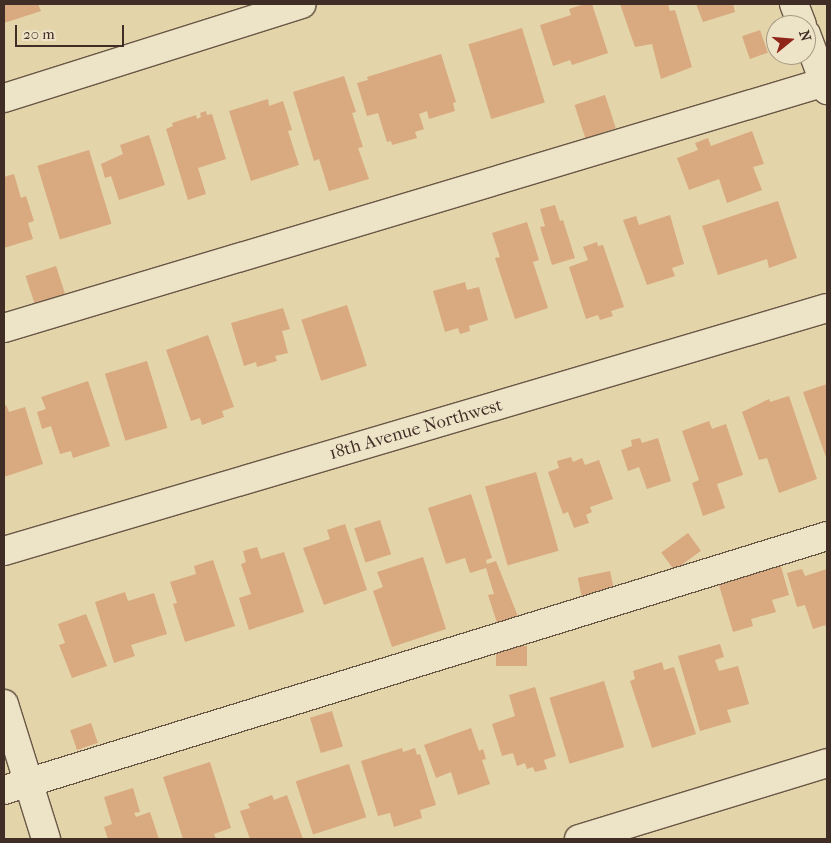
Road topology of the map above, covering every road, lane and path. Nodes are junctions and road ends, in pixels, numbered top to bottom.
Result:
1 (302, 4) edge
2 (816, 60) edge
3 (826, 86) edge
4 (4, 98) edge
5 (827, 308) edge
6 (4, 328) edge
7 (827, 536) edge
8 (4, 551) edge
9 (4, 704) edge
10 (827, 763) edge
11 (16, 786) edge
12 (46, 839) edge
13 (579, 839) edge

1 - 4 street
2 - 3 street
3 - 6 street
5 - 8 street, 18th Avenue Northwest
7 - 11 street
9 - 11 street
10 - 13 street
11 - 12 street

